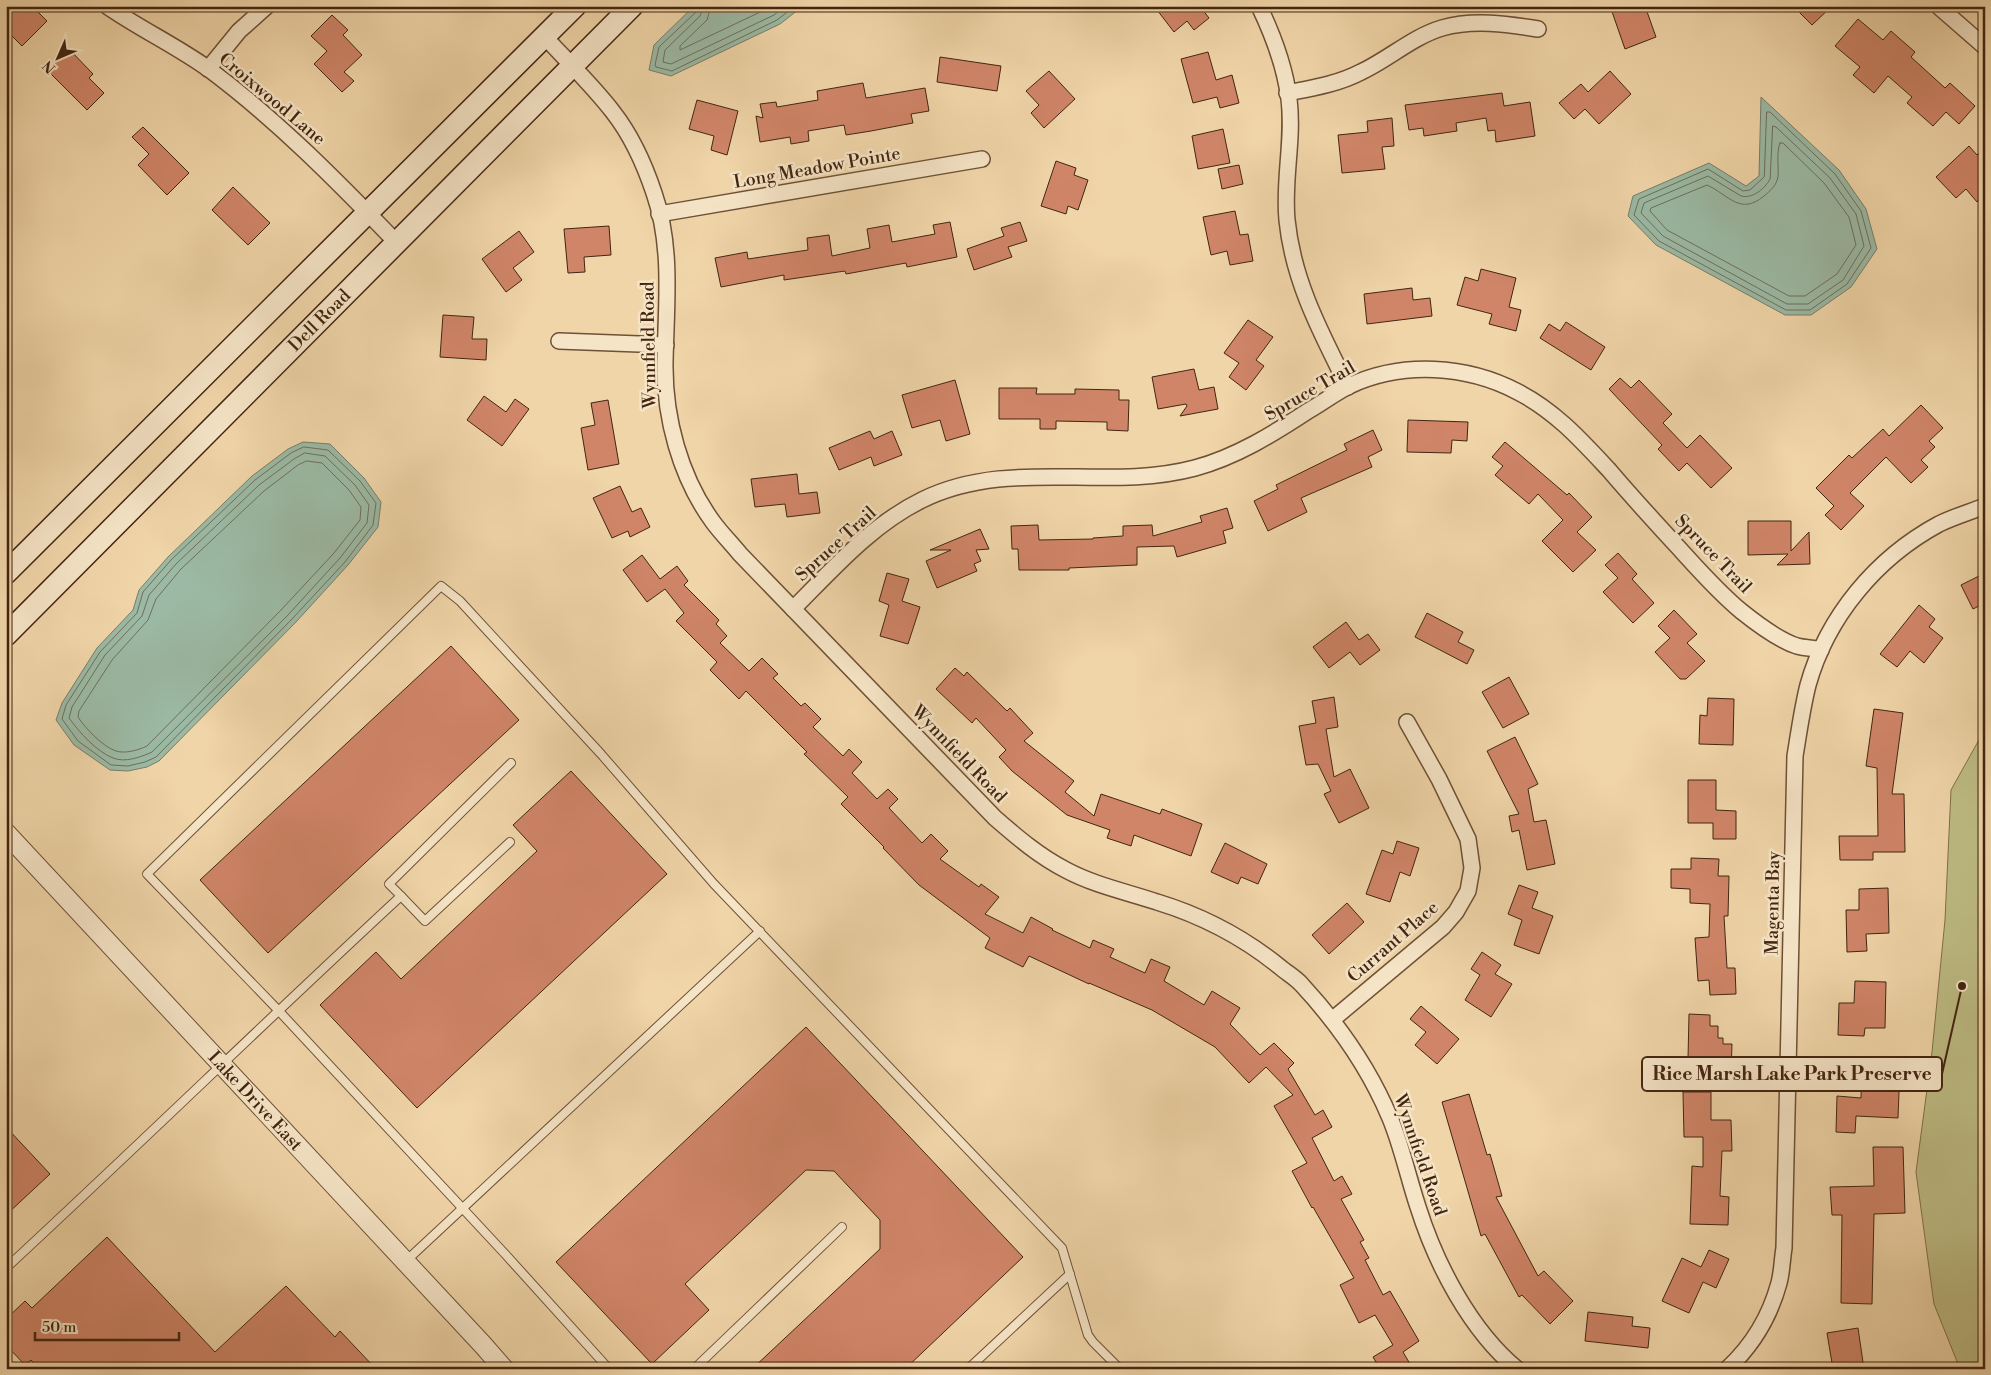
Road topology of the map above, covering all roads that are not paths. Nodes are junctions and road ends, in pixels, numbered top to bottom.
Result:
1 (107, 6) edge
2 (267, 6) edge
3 (575, 6) edge
4 (632, 6) edge
5 (1259, 6) edge
6 (1938, 6) edge
7 (1538, 29) dead end
8 (545, 37) junction
9 (1985, 47) edge
10 (572, 66) junction
11 (208, 69) junction
12 (1287, 93) junction
13 (982, 159) dead end
14 (369, 213) junction
15 (659, 214) junction
16 (396, 242) junction
17 (559, 340) dead end
18 (666, 345) junction
19 (1348, 387) junction
20 (1985, 506) edge
21 (6, 573) edge
22 (793, 609) junction
23 (6, 635) edge
24 (1820, 650) junction
25 (1407, 722) dead end
26 (511, 763) dead end
27 (6, 833) edge
28 (510, 842) dead end
29 (401, 896) junction
30 (760, 930) junction
31 (278, 1010) junction
32 (1332, 1020) junction
33 (222, 1064) junction
34 (462, 1208) junction
35 (842, 1227) dead end
36 (406, 1262) junction
37 (6, 1268) edge
38 (1070, 1274) junction
39 (504, 1369) edge
40 (609, 1369) edge
41 (694, 1369) edge
42 (968, 1369) edge
43 (1120, 1369) edge
44 (1518, 1369) edge
45 (1727, 1369) edge

1 - 11 street, Croixwood Lane
2 - 11 street
3 - 8 main road
4 - 10 main road, Dell Road
5 - 12 street
6 - 9 street
7 - 12 street
8 - 10 street, Wynnfield Road
8 - 14 main road
10 - 15 street, Wynnfield Road
10 - 16 main road, Dell Road
11 - 14 street, Croixwood Lane
12 - 19 street
13 - 15 street, Long Meadow Pointe
14 - 16 street, Croixwood Lane
14 - 21 main road
15 - 18 street, Wynnfield Road
16 - 23 main road, Dell Road
17 - 18 street
18 - 22 street, Wynnfield Road
19 - 22 street, Spruce Trail
19 - 24 street, Spruce Trail
20 - 24 street, Magenta Bay
22 - 32 street, Wynnfield Road
24 - 45 street, Magenta Bay
25 - 32 street, Currant Place
26 - 29 lane
27 - 33 street, Lake Drive East
28 - 29 lane
29 - 31 lane
30 - 31 lane
30 - 34 lane
30 - 38 lane
31 - 33 lane
31 - 34 lane
32 - 44 street, Wynnfield Road
33 - 36 street, Lake Drive East
33 - 37 lane
34 - 36 lane
34 - 40 lane
35 - 41 lane
36 - 39 street, Lake Drive East
38 - 42 lane
38 - 43 lane

